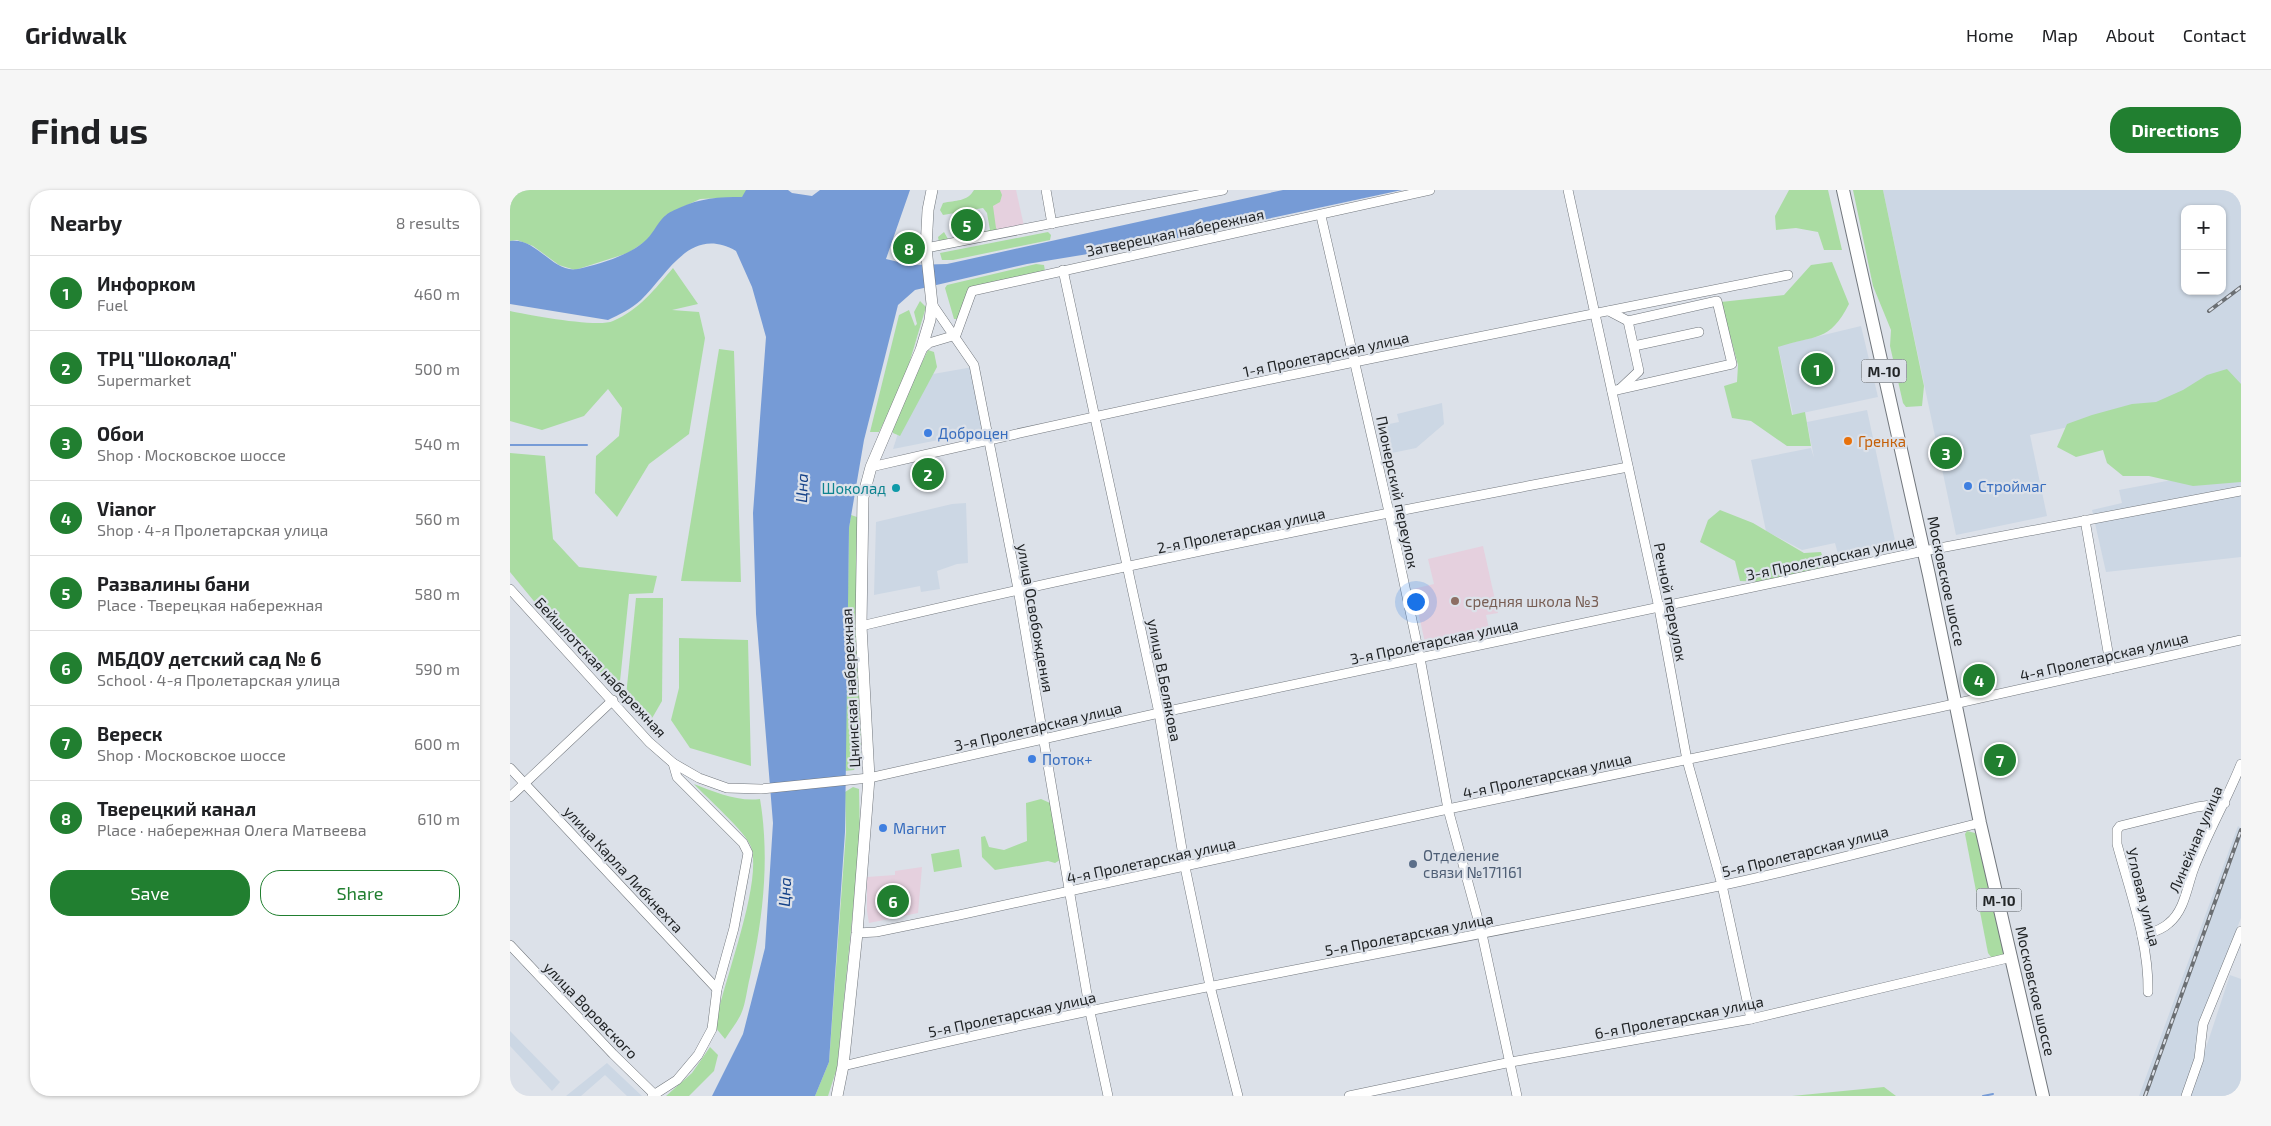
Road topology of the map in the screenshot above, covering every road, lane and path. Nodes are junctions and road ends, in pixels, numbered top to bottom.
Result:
1 (932, 190) edge
2 (1046, 190) edge
3 (1223, 190) edge
4 (1430, 190) edge
5 (1568, 190) edge
6 (1843, 190) edge
7 (1321, 216) junction
8 (1052, 224) junction
9 (926, 248) junction
10 (1063, 270) junction
11 (1788, 275) dead end
12 (932, 304) junction
13 (1609, 311) junction
14 (1596, 314) junction
15 (1628, 321) junction
16 (1699, 332) dead end
17 (956, 335) junction
18 (1634, 346) junction
19 (921, 350) junction
20 (1356, 361) junction
21 (1616, 389) junction
22 (1096, 418) junction
23 (990, 439) junction
24 (1628, 466) junction
25 (871, 467) junction
26 (2241, 491) edge
27 (1389, 512) junction
28 (2085, 520) junction
29 (1924, 551) junction
30 (1128, 567) junction
31 (510, 589) edge
32 (1018, 589) junction
33 (1659, 608) junction
34 (861, 626) junction
35 (2241, 640) edge
36 (1420, 658) junction
37 (2110, 669) junction
38 (612, 700) junction
39 (1957, 703) junction
40 (1159, 713) junction
41 (1043, 740) junction
42 (1687, 760) junction
43 (673, 763) junction
44 (2241, 764) edge
45 (510, 768) edge
46 (869, 778) junction
47 (850, 781) joint
48 (525, 783) junction
49 (510, 798) edge
50 (2224, 802) junction
51 (1448, 809) junction
52 (1980, 823) junction
53 (1186, 867) junction
54 (1722, 885) junction
55 (1069, 891) junction
56 (2241, 931) edge
57 (857, 933) junction
58 (1482, 934) junction
59 (2142, 936) junction
60 (510, 945) edge
61 (2012, 957) junction
62 (1210, 986) junction
63 (717, 989) junction
64 (2148, 992) dead end
65 (1090, 1012) junction
66 (1751, 1019) junction
67 (1511, 1062) junction
68 (842, 1066) junction
69 (653, 1095) edge
70 (837, 1096) edge
71 (1108, 1096) edge
72 (1238, 1096) edge
73 (1349, 1096) edge
74 (1517, 1096) edge
75 (2043, 1096) edge
76 (2186, 1096) edge

1 - 9 main road, Цнинская набережная
2 - 8 street
3 - 8 street
4 - 7 street, Затверецкая набережная
5 - 14 street, Речной переулок
6 - 29 highway, Московское шоссе / М-10
7 - 10 street, Затверецкая набережная
7 - 20 street, Пионерский переулок
8 - 9 street
9 - 12 main road, Цнинская набережная
10 - 17 street, Затверецкая набережная
10 - 22 street, улица В.Белякова
11 - 13 street, 1-я Пролетарская улица
12 - 17 street, улица Освобождения
12 - 19 main road, Цнинская набережная
13 - 14 street, 1-я Пролетарская улица
13 - 15 street
14 - 20 street, 1-я Пролетарская улица
14 - 21 street, Речной переулок
15 - 18 street
15 - 21 street
16 - 18 street
17 - 19 street
17 - 23 street, улица Освобождения
18 - 21 street
19 - 25 main road, Цнинская набережная
20 - 22 street, 1-я Пролетарская улица
20 - 27 street, Пионерский переулок
21 - 24 street, Речной переулок
22 - 23 street, 1-я Пролетарская улица
22 - 30 street, улица В.Белякова
23 - 25 street, 1-я Пролетарская улица
23 - 32 street, улица Освобождения
24 - 27 street, 2-я Пролетарская улица
24 - 33 street, Речной переулок
25 - 34 main road, Цнинская набережная
26 - 28 street, 3-я Пролетарская улица
27 - 30 street, 2-я Пролетарская улица
27 - 36 street, Пионерский переулок
28 - 29 street, 3-я Пролетарская улица
28 - 37 street
29 - 33 street, 3-я Пролетарская улица
29 - 39 highway, Московское шоссе / М-10
30 - 32 street, 2-я Пролетарская улица
30 - 40 street, улица В.Белякова
31 - 38 street, Бейшлотская набережная
32 - 34 street, 2-я Пролетарская улица
32 - 41 street, улица Освобождения
33 - 36 street, 3-я Пролетарская улица
33 - 42 street, Речной переулок
34 - 46 main road, Цнинская набережная
35 - 37 street, 4-я Пролетарская улица
36 - 40 street, 3-я Пролетарская улица
36 - 51 street, Пионерский переулок
37 - 39 street, 4-я Пролетарская улица
38 - 43 street, Бейшлотская набережная
38 - 48 street
39 - 42 street, 4-я Пролетарская улица
39 - 52 highway, Московское шоссе / М-10
40 - 41 street, 3-я Пролетарская улица
40 - 53 street, улица В.Белякова
41 - 46 street, 3-я Пролетарская улица
41 - 55 street, улица Освобождения
42 - 51 street, 4-я Пролетарская улица
42 - 54 street, Речной переулок
43 - 47 street, Бейшлотская набережная
43 - 63 street, Бейшлотская набережная
44 - 50 street, Линейная улица
45 - 48 street, улица Карла Либкнехта
46 - 47 street, 3-я Пролетарская улица
46 - 57 main road, Цнинская набережная
48 - 49 street
48 - 63 street, улица Карла Либкнехта
50 - 59 street, Линейная улица
50 - 59 street, Угловая улица
51 - 53 street, 4-я Пролетарская улица
51 - 58 street, Пионерский переулок
52 - 54 street, 5-я Пролетарская улица
52 - 61 highway, Московское шоссе / М-10
53 - 55 street, 4-я Пролетарская улица
53 - 62 street, улица В.Белякова
54 - 58 street, 5-я Пролетарская улица
54 - 66 street, Речной переулок
55 - 57 street, 4-я Пролетарская улица
55 - 65 street, улица Освобождения
56 - 76 street
57 - 68 main road, Цнинская набережная
58 - 62 street, 5-я Пролетарская улица
58 - 67 street, Пионерский переулок
59 - 64 street, Угловая улица
60 - 69 street, улица Воровского
61 - 66 street, 6-я Пролетарская улица
61 - 75 highway, Московское шоссе / М-10
62 - 65 street, 5-я Пролетарская улица
62 - 72 street, улица В.Белякова
63 - 69 street, Бейшлотская набережная
65 - 68 street, 5-я Пролетарская улица
65 - 71 street, улица Освобождения
66 - 67 street, 6-я Пролетарская улица
67 - 73 street, 6-я Пролетарская улица
67 - 74 street, Пионерский переулок
68 - 70 main road, Цнинская набережная

